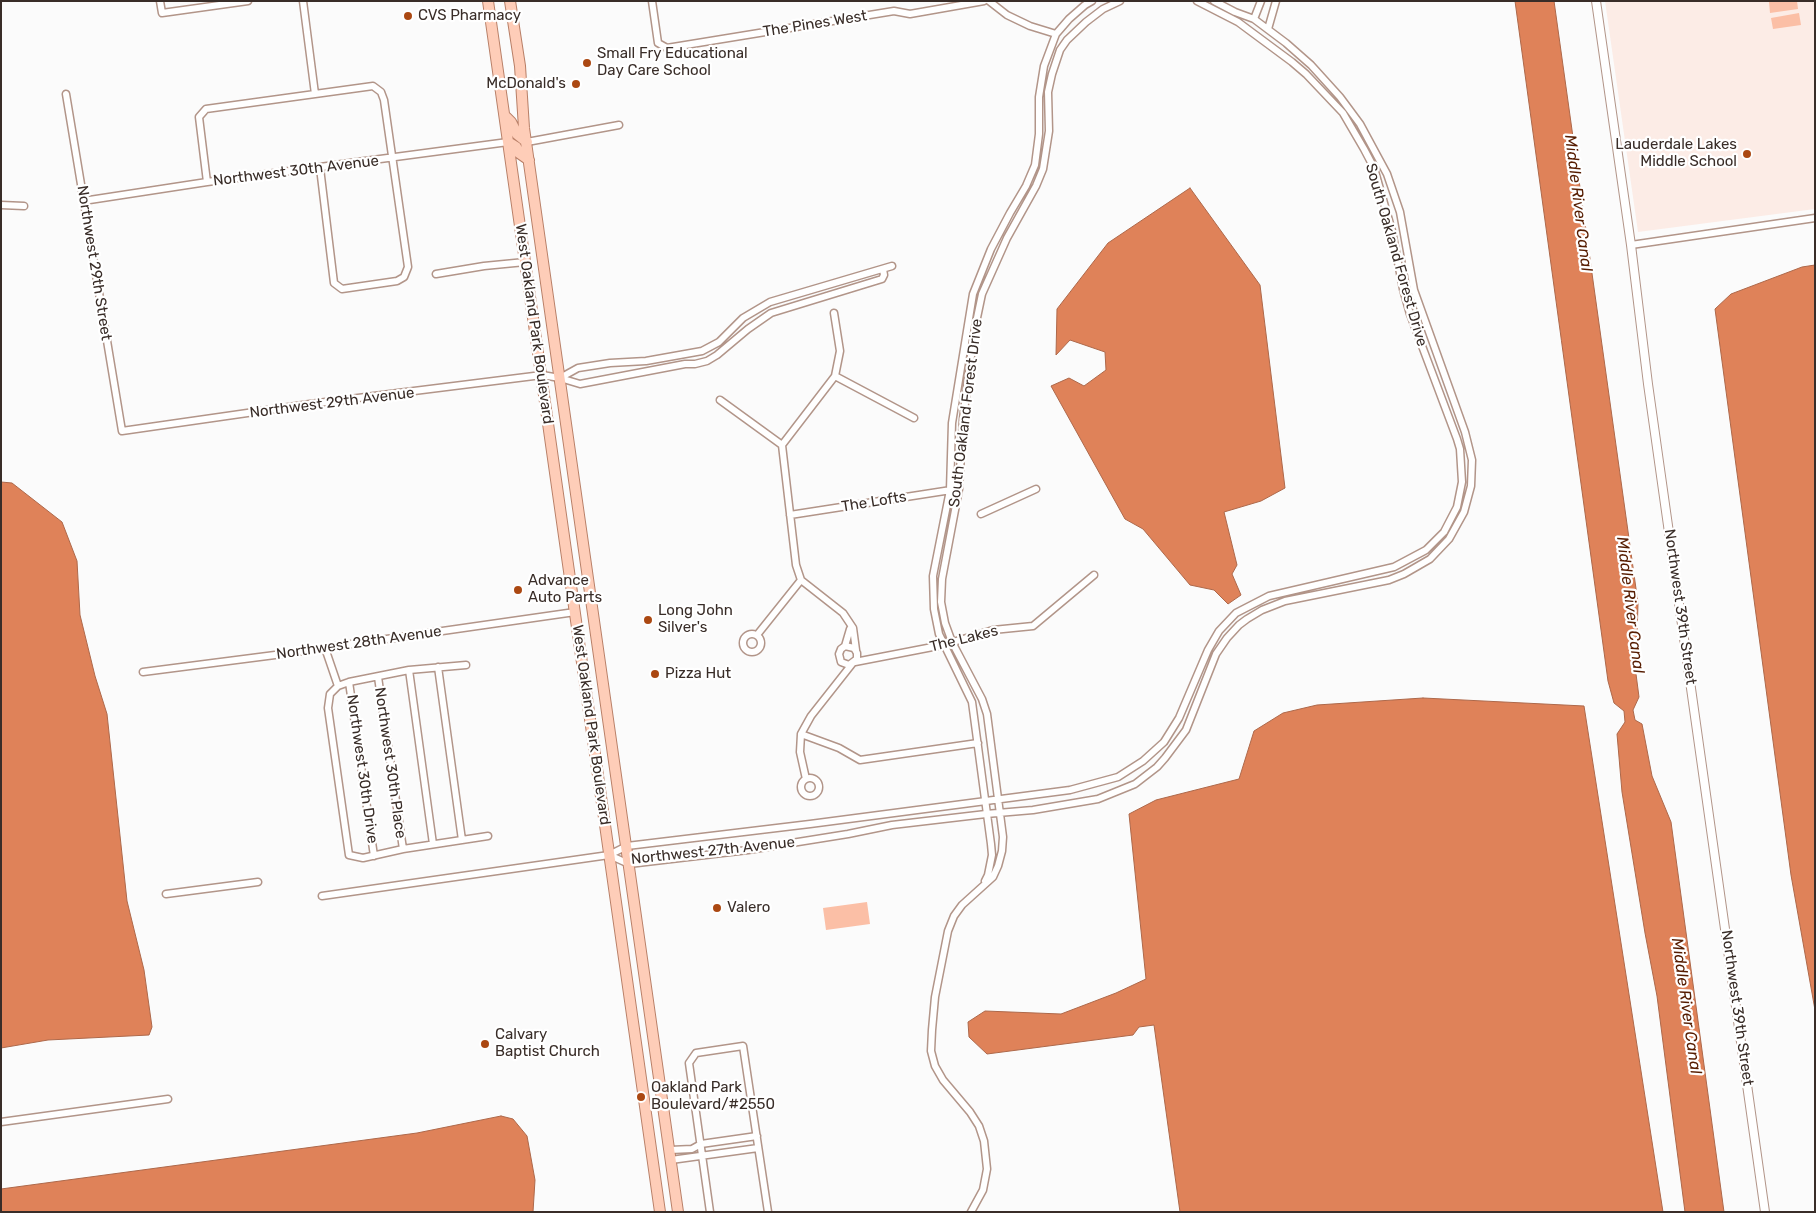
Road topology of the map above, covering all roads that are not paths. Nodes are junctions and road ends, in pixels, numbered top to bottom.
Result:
1 (160, 1) edge
2 (248, 1) edge
3 (303, 1) edge
4 (488, 1) edge
5 (510, 1) edge
6 (652, 1) edge
7 (984, 1) edge
8 (989, 1) edge
9 (1092, 1) edge
10 (1120, 1) edge
11 (1197, 1) edge
12 (1214, 1) edge
13 (1261, 1) edge
14 (1276, 1) edge
15 (1596, 1) edge
16 (1254, 19) junction
17 (1268, 29) junction
18 (1056, 34) junction
19 (66, 94) dead end
20 (315, 94) junction
21 (505, 117) junction
22 (619, 125) dead end
23 (508, 142) junction
24 (527, 142) junction
25 (392, 158) junction
26 (529, 160) junction
27 (320, 168) junction
28 (207, 182) junction
29 (84, 200) junction
30 (1, 205) edge
31 (24, 206) dead end
32 (1815, 218) edge
33 (1631, 245) junction
34 (525, 262) junction
35 (892, 266) dead end
36 (883, 269) junction
37 (436, 274) dead end
38 (978, 283) junction
39 (985, 287) junction
40 (834, 313) dead end
41 (724, 335) junction
42 (732, 343) junction
43 (705, 349) junction
44 (710, 359) junction
45 (542, 375) junction
46 (835, 376) junction
47 (560, 378) junction
48 (958, 386) junction
49 (968, 388) junction
50 (720, 400) dead end
51 (914, 418) dead end
52 (122, 431) joint
53 (782, 445) junction
54 (959, 489) junction
55 (1036, 489) dead end
56 (950, 490) junction
57 (981, 514) dead end
58 (790, 515) junction
59 (1094, 575) dead end
60 (571, 580) junction
61 (801, 580) junction
62 (592, 605) junction
63 (575, 612) junction
64 (849, 622) junction
65 (595, 628) junction
66 (757, 635) dead end
67 (952, 642) junction
68 (943, 645) junction
69 (845, 646) junction
70 (325, 648) junction
71 (857, 651) junction
72 (876, 657) junction
73 (843, 663) junction
74 (854, 663) junction
75 (466, 665) dead end
76 (438, 667) junction
77 (409, 670) junction
78 (143, 672) dead end
79 (842, 676) junction
80 (378, 677) junction
81 (349, 682) junction
82 (338, 686) junction
83 (802, 734) junction
84 (978, 743) junction
85 (806, 779) dead end
86 (998, 799) junction
87 (984, 800) junction
88 (1001, 813) junction
89 (986, 814) junction
90 (488, 836) dead end
91 (462, 840) junction
92 (433, 844) junction
93 (627, 846) junction
94 (403, 849) junction
95 (609, 854) junction
96 (374, 856) junction
97 (629, 864) junction
98 (258, 882) dead end
99 (982, 886) junction
100 (166, 894) dead end
101 (322, 896) dead end
102 (168, 1099) dead end
103 (1, 1122) edge
104 (757, 1136) junction
105 (650, 1139) junction
106 (700, 1144) junction
107 (758, 1148) junction
108 (670, 1155) junction
109 (703, 1155) junction
110 (653, 1161) junction
111 (674, 1178) junction
112 (660, 1212) edge
113 (678, 1212) edge
114 (710, 1212) edge
115 (768, 1212) edge
116 (971, 1212) edge
117 (1765, 1212) edge

1 - 2 street
3 - 20 street
4 - 21 main road, West Oakland Park Boulevard
5 - 24 main road, West Oakland Park Boulevard
6 - 7 street, The Pines West
8 - 18 street
9 - 18 street, South Oakland Forest Drive
10 - 39 street, South Oakland Forest Drive
11 - 86 street, South Oakland Forest Drive
12 - 16 street
13 - 16 street
14 - 17 street
15 - 33 street, Northwest 39th Street
16 - 17 street, Northwest 27th Avenue
17 - 88 street, Northwest 27th Avenue
18 - 38 street, South Oakland Forest Drive
19 - 29 street, Northwest 29th Street
20 - 25 street
20 - 28 street
21 - 23 main road, West Oakland Park Boulevard
21 - 24 main road
22 - 24 street
23 - 25 street, Northwest 30th Avenue
23 - 26 main road
23 - 34 main road, West Oakland Park Boulevard
24 - 26 main road, West Oakland Park Boulevard
25 - 27 street, Northwest 30th Avenue
25 - 27 street
26 - 47 main road, West Oakland Park Boulevard
27 - 28 street, Northwest 30th Avenue
28 - 29 street, Northwest 30th Avenue
29 - 52 street, Northwest 29th Street
30 - 31 street
32 - 33 street
33 - 117 street, Northwest 39th Street
34 - 37 street
34 - 45 main road, West Oakland Park Boulevard
35 - 36 street
36 - 41 street
36 - 42 street
38 - 39 street
38 - 48 street, South Oakland Forest Drive
39 - 49 street, South Oakland Forest Drive
40 - 46 street
41 - 42 street
41 - 43 street
42 - 44 street
43 - 44 street
43 - 47 street
44 - 47 street, Northwest 29th Avenue
45 - 47 street, Northwest 29th Avenue
45 - 52 street, Northwest 29th Avenue
45 - 60 main road, West Oakland Park Boulevard
46 - 51 street
46 - 53 street
47 - 62 main road, West Oakland Park Boulevard
48 - 49 street
48 - 56 street, South Oakland Forest Drive
49 - 54 street, South Oakland Forest Drive
50 - 53 street
53 - 58 street
54 - 56 street, The Lofts
54 - 67 street, South Oakland Forest Drive
55 - 57 street
56 - 58 street, The Lofts
56 - 68 street, South Oakland Forest Drive
58 - 61 street
59 - 67 street, The Lakes
60 - 62 main road
60 - 63 main road, West Oakland Park Boulevard
61 - 64 street
61 - 66 street
62 - 65 main road, West Oakland Park Boulevard
63 - 65 main road
63 - 70 street, Northwest 28th Avenue
63 - 95 main road, West Oakland Park Boulevard
64 - 69 street
64 - 71 street
65 - 93 main road, West Oakland Park Boulevard
67 - 68 street, The Lakes
67 - 86 street, South Oakland Forest Drive
68 - 72 street, The Lakes
68 - 84 street, South Oakland Forest Drive
69 - 71 street
69 - 73 street
70 - 78 street, Northwest 28th Avenue
70 - 82 street
71 - 72 street, The Lakes
71 - 74 street
72 - 74 street, The Lakes
73 - 74 street
73 - 79 street
74 - 79 street
75 - 76 street
76 - 77 street
76 - 91 street
77 - 80 street
77 - 92 street
79 - 83 street
80 - 81 street
80 - 94 street, Northwest 30th Place
81 - 82 street
81 - 96 street, Northwest 30th Drive
82 - 96 street
83 - 84 street
83 - 85 street
84 - 87 street, South Oakland Forest Drive
86 - 87 street, South Oakland Forest Drive
86 - 88 street, South Oakland Forest Drive
87 - 89 street, South Oakland Forest Drive
87 - 93 street, South Oakland Forest Drive
88 - 89 street, Northwest 27th Avenue
88 - 99 street, South Oakland Forest Drive
89 - 97 street, Northwest 27th Avenue
89 - 99 street, South Oakland Forest Drive
90 - 91 street
91 - 92 street
92 - 94 street
93 - 95 street, South Oakland Forest Drive
93 - 97 main road, West Oakland Park Boulevard
94 - 96 street
95 - 97 street, Northwest 27th Avenue
95 - 101 street, Northwest 27th Avenue
95 - 105 main road, West Oakland Park Boulevard
97 - 108 main road, West Oakland Park Boulevard
98 - 100 street
99 - 116 street, South Oakland Forest Drive
102 - 103 street
104 - 106 street
104 - 106 street
104 - 107 street
105 - 108 main road
105 - 110 main road, West Oakland Park Boulevard
106 - 108 street
106 - 109 street
107 - 109 street
107 - 115 street
108 - 109 street
108 - 111 main road, West Oakland Park Boulevard
109 - 114 street
110 - 111 main road
110 - 112 main road, West Oakland Park Boulevard
111 - 113 main road, West Oakland Park Boulevard

